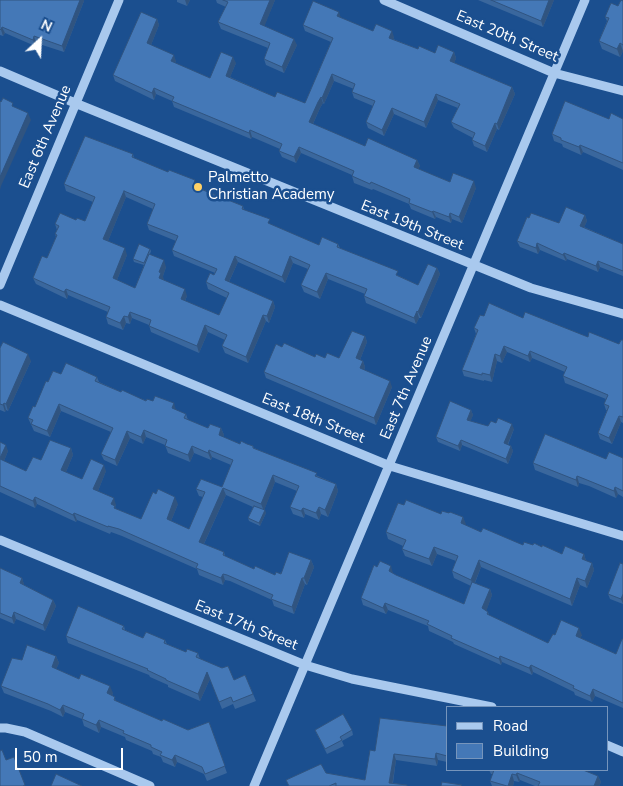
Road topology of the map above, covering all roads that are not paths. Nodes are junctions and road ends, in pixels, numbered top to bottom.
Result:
1 (119, 0) edge
2 (384, 0) edge
3 (585, 0) edge
4 (0, 71) edge
5 (554, 73) junction
6 (623, 91) edge
7 (75, 103) junction
8 (473, 266) junction
9 (0, 285) edge
10 (0, 305) edge
11 (623, 314) edge
12 (390, 466) junction
13 (623, 536) edge
14 (0, 540) edge
15 (305, 665) junction
16 (487, 706) edge
17 (0, 728) edge
18 (608, 745) edge
19 (623, 752) edge
20 (150, 786) edge
21 (254, 786) edge

1 - 7 street, East 6th Avenue
2 - 5 street, East 20th Street
3 - 5 street, East 7th Avenue
4 - 7 street, East 19th Street
5 - 6 street, East 20th Street
5 - 8 street, East 7th Avenue
7 - 8 street, East 19th Street
7 - 9 street, East 6th Avenue
8 - 11 street, East 19th Street
8 - 12 street, East 7th Avenue
10 - 12 street, East 18th Street
12 - 13 street, East 18th Street
12 - 15 street, East 7th Avenue
14 - 15 street, East 17th Street
15 - 16 street, East 17th Street
15 - 21 street, East 7th Avenue
17 - 20 street
18 - 19 street

